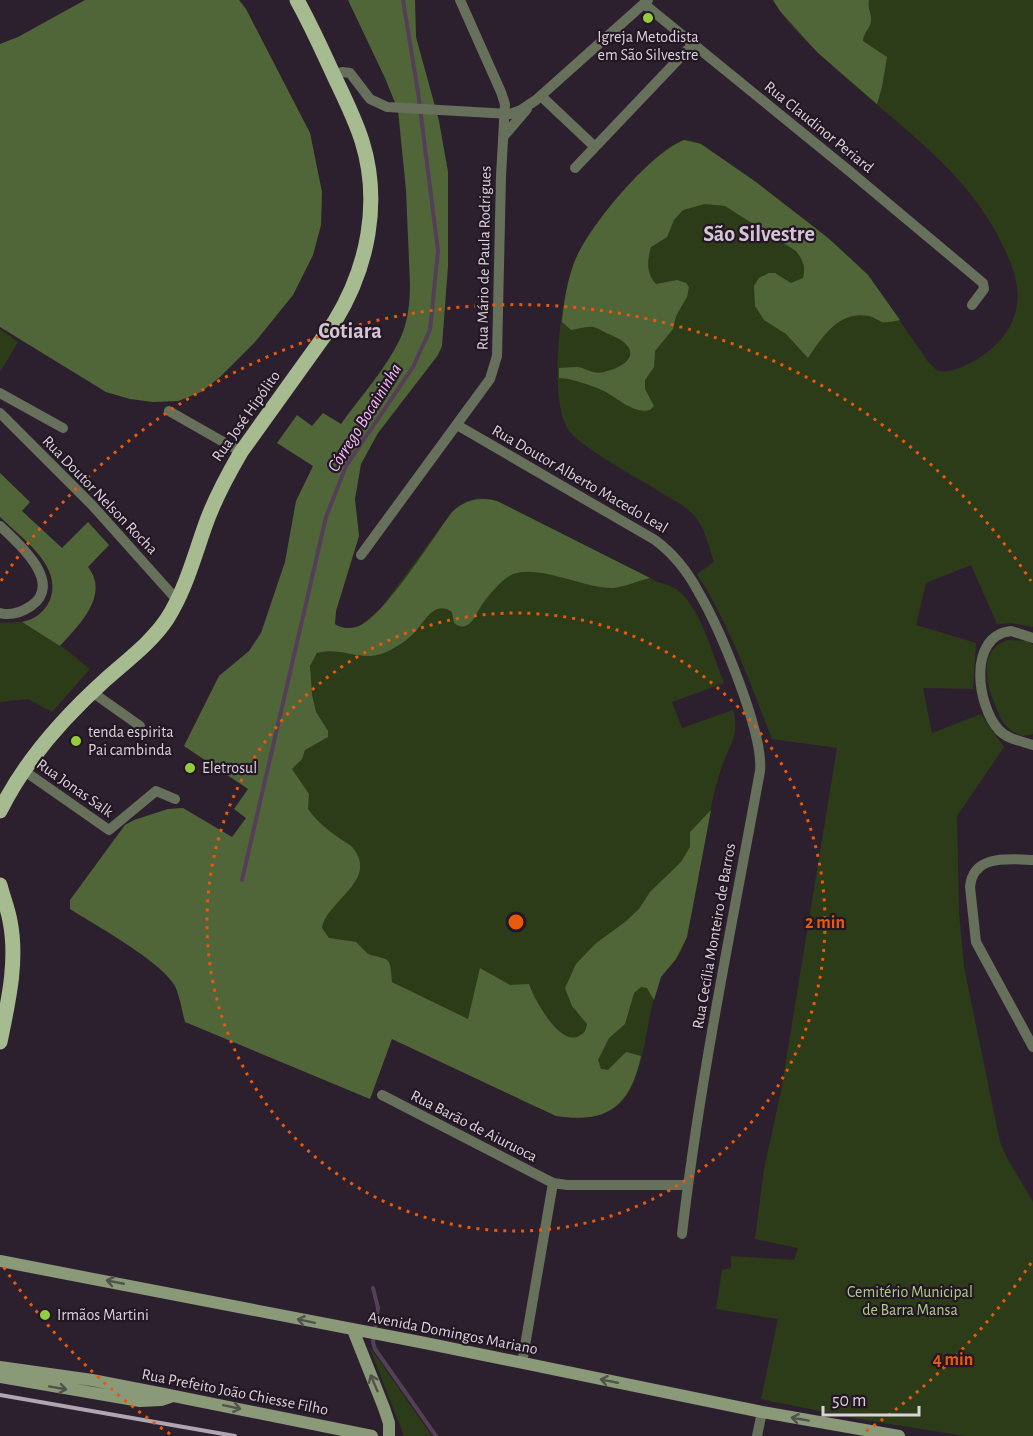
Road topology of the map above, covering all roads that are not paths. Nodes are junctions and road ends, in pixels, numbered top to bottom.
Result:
1 (297, 0) edge
2 (460, 0) edge
3 (646, 2) edge
4 (692, 45) junction
5 (334, 76) junction
6 (538, 98) junction
7 (504, 115) junction
8 (503, 137) junction
9 (595, 147) junction
10 (575, 168) dead end
11 (972, 305) dead end
12 (0, 393) edge
13 (169, 411) dead end
14 (0, 413) edge
15 (457, 425) junction
16 (63, 428) dead end
17 (241, 452) junction
18 (0, 526) edge
19 (361, 555) dead end
20 (177, 600) junction
21 (0, 613) edge
22 (1033, 639) edge
23 (92, 692) junction
24 (743, 695) joint
25 (140, 726) dead end
26 (1033, 745) edge
27 (23, 770) junction
28 (176, 799) dead end
29 (2, 803) edge
30 (1033, 860) edge
31 (0, 885) edge
32 (4, 1004) edge
33 (0, 1042) edge
34 (1033, 1047) edge
35 (382, 1095) dead end
36 (553, 1183) junction
37 (688, 1185) junction
38 (682, 1234) dead end
39 (0, 1261) edge
40 (358, 1332) junction
41 (522, 1363) junction
42 (2, 1368) edge
43 (175, 1396) junction
44 (762, 1412) junction
45 (372, 1436) edge
46 (389, 1436) edge
47 (757, 1436) edge
48 (899, 1436) edge

1 - 5 main road, Rua José Hipólito
2 - 7 street, Rua Mário de Paula Rodrigues
3 - 4 street, Rua Claudinor Periard
3 - 6 street
4 - 9 street
4 - 11 street, Rua Claudinor Periard
5 - 7 street
5 - 17 main road, Rua José Hipólito
6 - 7 street
6 - 8 street
6 - 9 street
7 - 8 street, Rua Mário de Paula Rodrigues
8 - 15 street, Rua Mário de Paula Rodrigues
9 - 10 street
12 - 16 street
13 - 17 street
14 - 20 street, Rua Doutor Nelson Rocha
15 - 19 street, Rua Mário de Paula Rodrigues
15 - 24 street, Rua Doutor Alberto Macedo Leal
17 - 20 main road, Rua José Hipólito
18 - 21 street
20 - 23 main road, Rua José Hipólito
22 - 26 street
23 - 25 street
23 - 27 main road, Rua José Hipólito
24 - 37 street, Rua Cecília Monteiro de Barros
27 - 28 street, Rua Jonas Salk
27 - 29 main road, Rua José Hipólito
30 - 34 street
31 - 32 main road
32 - 33 main road
35 - 36 street, Rua Barão de Aiuruoca
36 - 37 street
36 - 41 street
37 - 38 street, Rua Cecília Monteiro de Barros
40 -> 39 main road, Avenida Domingos Mariano
40 - 41 main road, Avenida Domingos Mariano
46 -> 40 main road
44 -> 41 main road, Avenida Domingos Mariano
42 - 43 main road, Rua Prefeito João Chiesse Filho
42 -> 43 main road
43 -> 45 main road, Rua Prefeito João Chiesse Filho
44 - 47 street
48 -> 44 main road, Avenida Domingos Mariano

